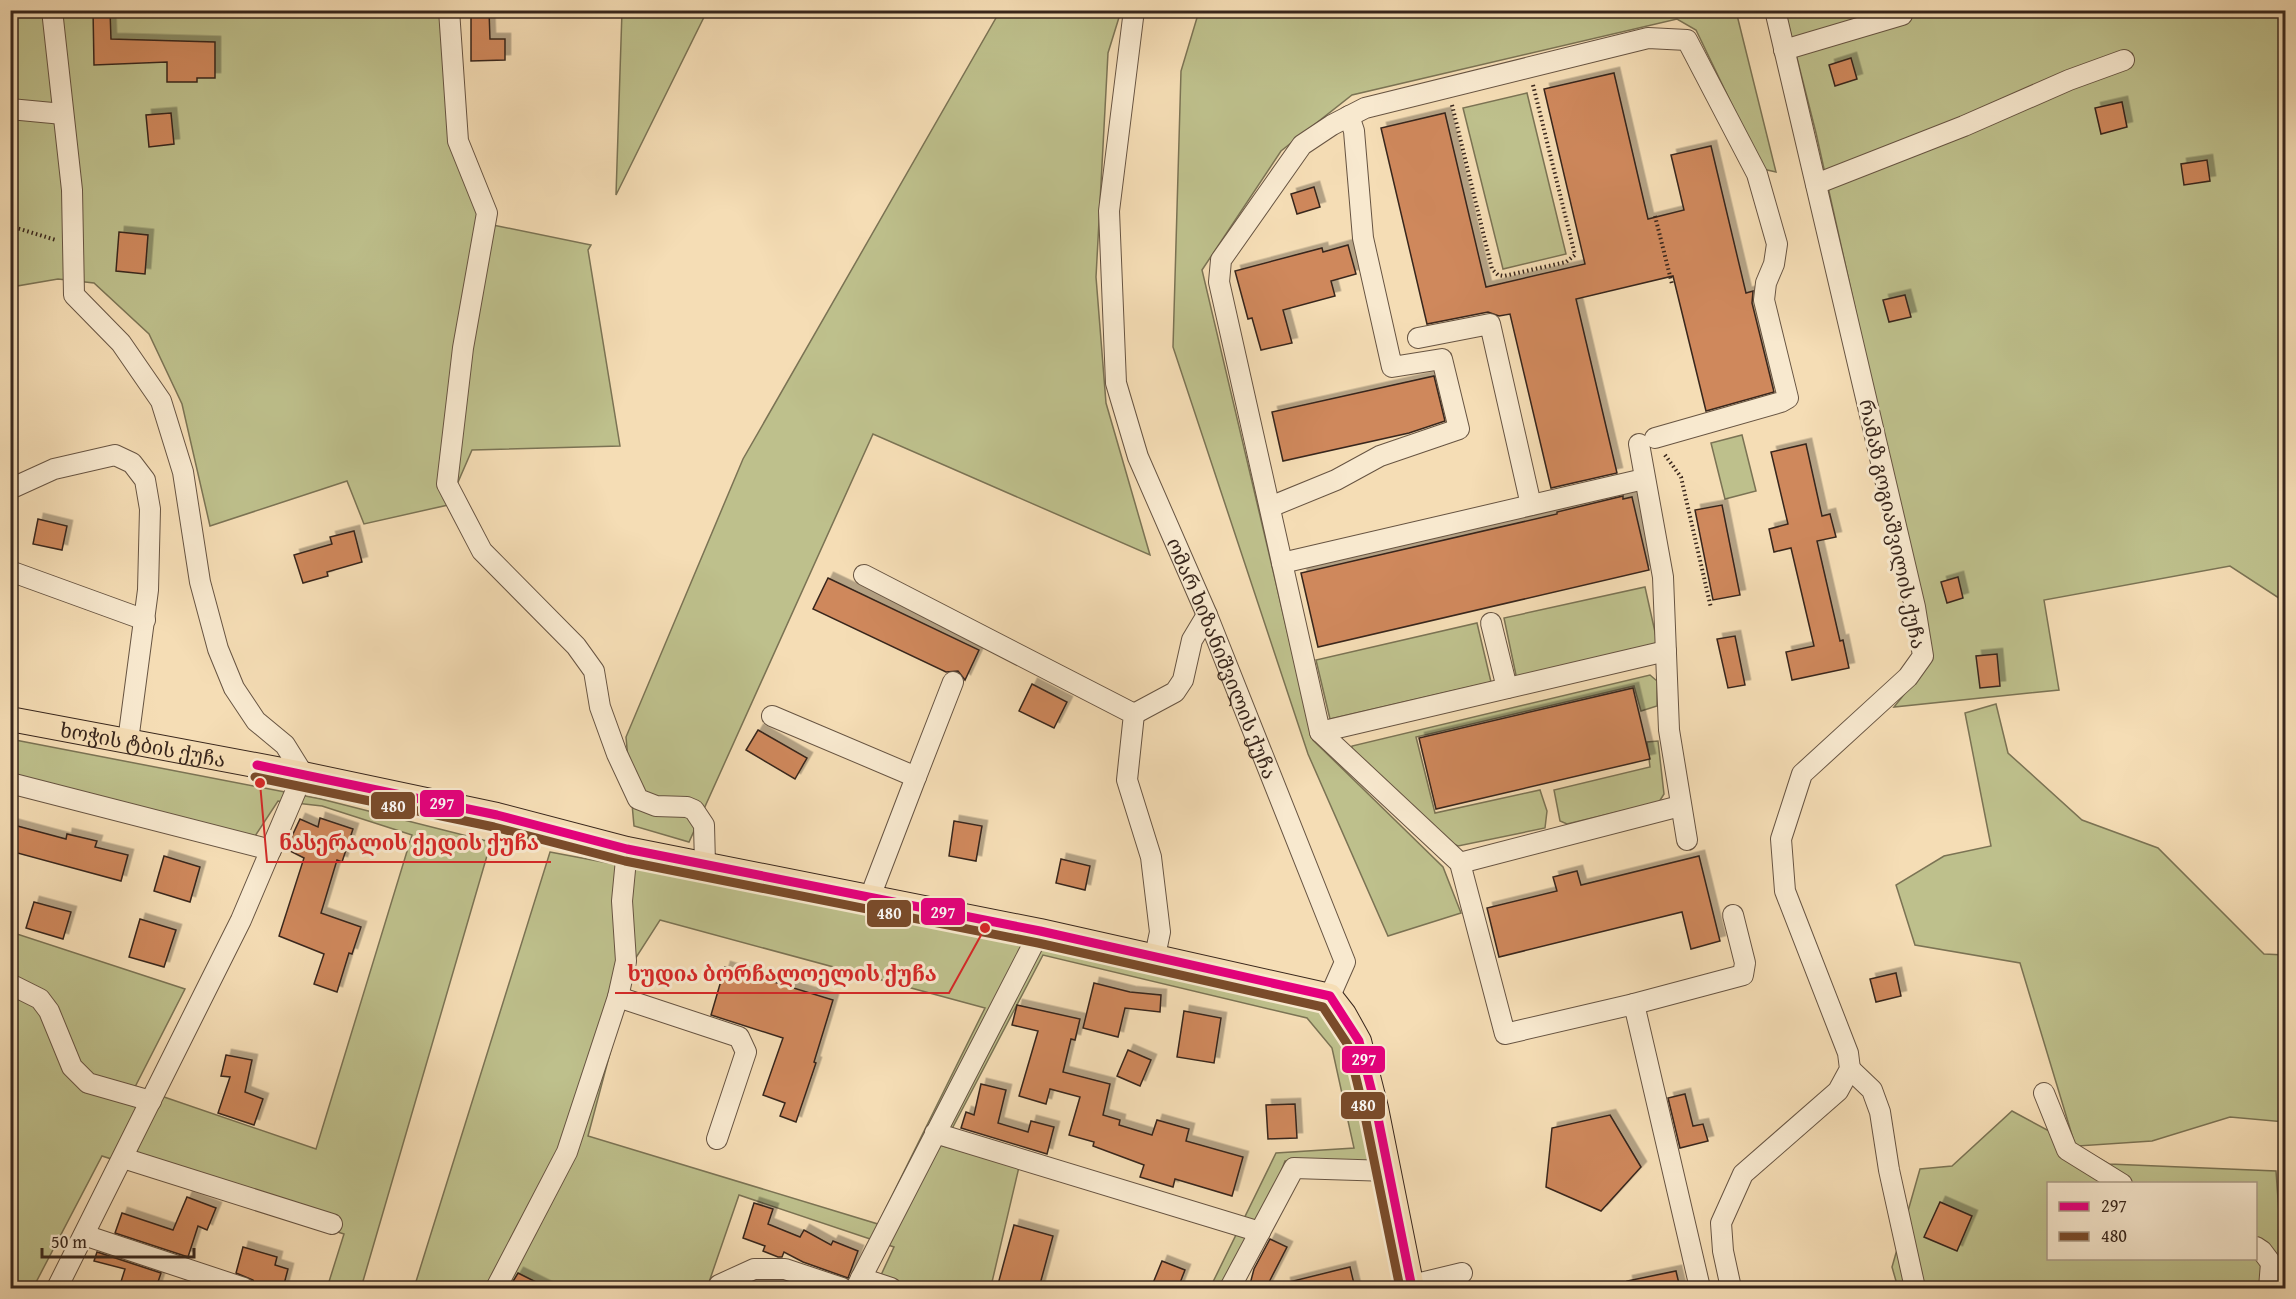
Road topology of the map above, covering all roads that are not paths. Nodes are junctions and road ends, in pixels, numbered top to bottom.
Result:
1 (52, 10) edge
2 (449, 10) edge
3 (1134, 10) edge
4 (1775, 10) edge
5 (1902, 15) dead end
6 (1784, 50) junction
7 (2124, 60) dead end
8 (10, 109) edge
9 (63, 114) junction
10 (1349, 116) junction
11 (1816, 184) junction
12 (1418, 338) dead end
13 (1644, 479) junction
14 (10, 489) edge
15 (1531, 505) junction
16 (1270, 507) junction
17 (1282, 563) junction
18 (10, 572) edge
19 (864, 575) dead end
20 (1207, 615) junction
21 (145, 620) junction
22 (1491, 623) dead end
23 (1666, 651) junction
24 (953, 682) dead end
25 (1507, 688) junction
26 (1134, 714) junction
27 (772, 716) dead end
28 (10, 719) edge
29 (1320, 732) junction
30 (128, 741) junction
31 (303, 774) junction
32 (916, 777) junction
33 (10, 783) edge
34 (1680, 806) junction
35 (1687, 840) dead end
36 (627, 849) junction
37 (271, 850) junction
38 (1460, 863) junction
39 (705, 864) junction
40 (870, 897) junction
41 (1733, 915) dead end
42 (1040, 931) junction
43 (1155, 956) junction
44 (10, 984) edge
45 (1330, 996) junction
46 (618, 997) junction
47 (1634, 1004) junction
48 (1850, 1069) junction
49 (2044, 1093) dead end
50 (151, 1101) junction
51 (935, 1133) junction
52 (717, 1139) dead end
53 (123, 1158) junction
54 (1389, 1171) junction
55 (2119, 1182) edge
56 (332, 1224) dead end
57 (1260, 1232) junction
58 (84, 1235) junction
59 (2257, 1248) edge
60 (1462, 1273) dead end
61 (858, 1283) edge
62 (719, 1285) dead end
63 (1412, 1287) edge
64 (57, 1288) edge
65 (244, 1288) edge
66 (496, 1288) edge
67 (842, 1288) edge
68 (891, 1288) edge
69 (1230, 1288) edge
70 (1700, 1288) edge
71 (1731, 1288) edge
72 (1915, 1288) edge
73 (2269, 1288) edge

1 - 9 street
2 - 39 street
3 - 20 street, ომარ ხიზანიშვილის ქუჩა
4 - 6 street, რამაზ გოგიაშვილის ქუჩა
5 - 6 street
6 - 11 street, რამაზ გოგიაშვილის ქუჩა
7 - 11 street
8 - 9 street
9 - 31 street
10 - 13 street
10 - 16 street
10 - 16 street
11 - 48 street, რამაზ გოგიაშვილის ქუჩა
12 - 15 street
13 - 15 street
13 - 23 street
14 - 21 street
15 - 17 street
16 - 17 street
17 - 29 street
18 - 21 street
19 - 26 street
20 - 26 street
20 - 45 street, ომარ ხიზანიშვილის ქუჩა
21 - 30 street
22 - 25 street
23 - 25 street
23 - 34 street
24 - 32 street
25 - 29 street
26 - 43 street
27 - 32 street
28 - 30 main road, ხოჭის ტბის ქუჩა
29 - 38 street
30 - 31 main road, ხოჭის ტბის ქუჩა
31 - 36 main road, ხოჭის ტბის ქუჩა
31 - 37 street
32 - 40 street
33 - 37 street
34 - 35 street
34 - 38 street
36 - 39 main road, ხოჭის ტბის ქუჩა
36 - 46 street
37 - 50 street
38 - 47 street
39 - 40 main road, ხოჭის ტბის ქუჩა
40 - 42 main road, ხოჭის ტბის ქუჩა
41 - 47 street
42 - 43 main road, ხოჭის ტბის ქუჩა
42 - 51 street
43 - 45 main road, ხოჭის ტბის ქუჩა
44 - 50 street
45 - 54 main road
46 - 52 street
46 - 66 street
47 - 70 street
48 - 71 street
48 - 72 street
49 - 55 street
50 - 53 street
51 - 57 street
51 - 61 street
53 - 56 street
53 - 58 street
54 - 57 street
54 - 63 main road
57 - 69 street
58 - 64 street
58 - 65 street
59 - 73 street
60 - 63 street
61 - 68 street
62 - 67 street

